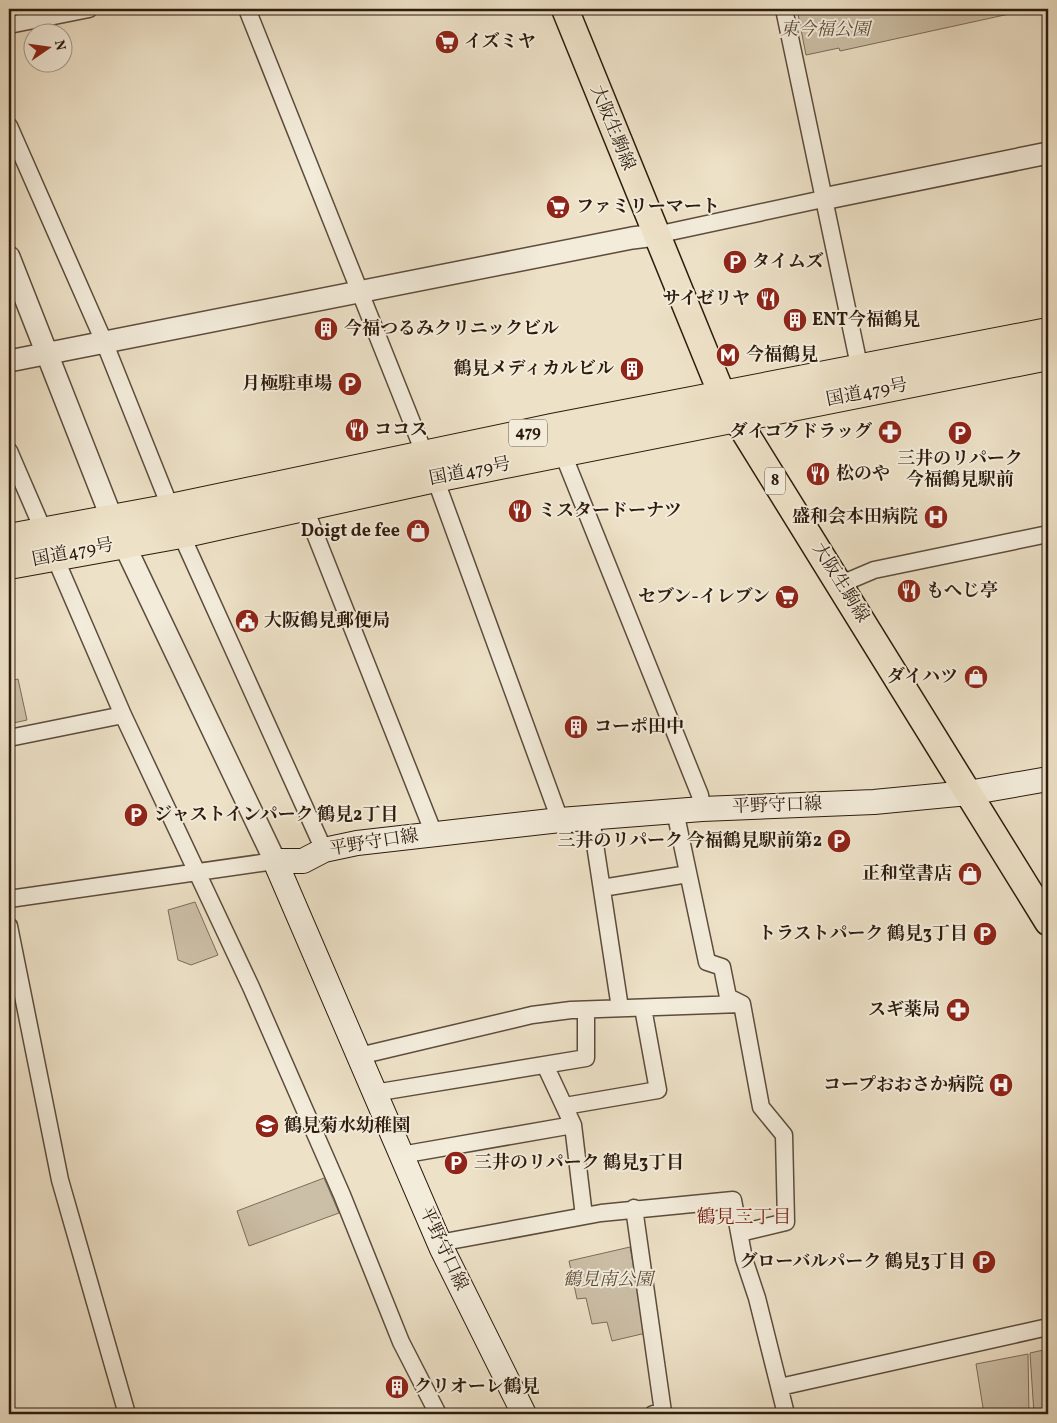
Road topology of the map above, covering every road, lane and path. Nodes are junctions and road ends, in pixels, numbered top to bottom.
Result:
1 (89, 9) edge
2 (247, 9) edge
3 (565, 9) edge
4 (784, 9) edge
5 (9, 25) edge
6 (9, 126) edge
7 (1048, 153) edge
8 (823, 199) junction
9 (656, 235) junction
10 (9, 257) edge
11 (358, 292) junction
12 (1048, 332) edge
13 (105, 344) junction
14 (48, 352) junction
15 (1048, 356) edge
16 (9, 361) edge
17 (860, 370) junction
18 (730, 408) junction
19 (9, 451) edge
20 (564, 454) junction
21 (430, 467) junction
22 (304, 506) junction
23 (170, 508) junction
24 (112, 519) junction
25 (44, 532) junction
26 (181, 534) junction
27 (1048, 534) edge
28 (9, 538) edge
29 (125, 544) junction
30 (54, 557) junction
31 (9, 565) edge
32 (841, 584) junction
33 (123, 714) junction
34 (9, 738) edge
35 (1048, 779) edge
36 (968, 793) junction
37 (702, 809) junction
38 (674, 811) junction
39 (590, 818) junction
40 (560, 820) junction
41 (434, 834) junction
42 (324, 850) junction
43 (275, 861) junction
44 (197, 872) junction
45 (688, 874) junction
46 (602, 888) junction
47 (9, 899) edge
48 (1048, 922) edge
49 (9, 926) edge
50 (742, 1004) junction
51 (620, 1008) junction
52 (643, 1008) junction
53 (586, 1010) junction
54 (358, 1056) junction
55 (545, 1064) junction
56 (374, 1093) junction
57 (565, 1106) junction
58 (573, 1125) junction
59 (401, 1155) junction
60 (634, 1208) junction
61 (584, 1216) junction
62 (740, 1233) junction
63 (439, 1243) junction
64 (1048, 1327) edge
65 (780, 1387) junction
66 (127, 1414) edge
67 (438, 1414) edge
68 (524, 1414) edge
69 (653, 1414) edge
70 (786, 1414) edge

1 - 5 street
2 - 11 street
3 - 9 main road, 大阪生駒線 / 8
4 - 8 street
6 - 13 street
7 - 8 street
8 - 9 street
8 - 17 street
9 - 11 street
9 - 18 main road, 大阪生駒線 / 8
10 - 14 street
11 - 13 street
11 - 21 street
12 - 17 highway, 国道479号 / 479
13 - 14 street
13 - 23 street
14 - 16 street
14 - 24 street
15 - 18 highway, 国道479号 / 479
17 - 18 highway, 国道479号 / 479
18 - 20 highway, 国道479号 / 479
18 - 21 highway, 国道479号 / 479
18 - 32 main road, 大阪生駒線 / 8
19 - 25 street
20 - 21 highway, 国道479号 / 479
20 - 37 street
21 - 22 highway, 国道479号 / 479
21 - 23 highway, 国道479号 / 479
21 - 40 street
22 - 26 highway, 国道479号 / 479
22 - 41 street
23 - 24 highway, 国道479号 / 479
23 - 26 street
24 - 25 highway, 国道479号 / 479
24 - 29 street
25 - 28 highway, 国道479号 / 479
25 - 30 street
26 - 29 highway, 国道479号 / 479
26 - 42 street
27 - 32 street
29 - 30 highway, 国道479号 / 479
29 - 43 street
30 - 31 highway, 国道479号 / 479
30 - 33 street
32 - 36 main road, 大阪生駒線 / 8
33 - 34 street
33 - 44 street
35 - 36 main road, 平野守口線
36 - 37 main road, 平野守口線
36 - 48 main road, 大阪生駒線 / 8
37 - 38 main road, 平野守口線
38 - 39 main road, 平野守口線
38 - 45 street
39 - 40 main road, 平野守口線
39 - 46 street
40 - 41 main road, 平野守口線
41 - 42 main road, 平野守口線
42 - 43 main road, 平野守口線
43 - 44 street
43 - 54 main road, 平野守口線
44 - 47 street
44 - 67 street
45 - 46 street
45 - 50 street
46 - 51 street
49 - 66 street
50 - 52 street
50 - 62 street
51 - 52 street
51 - 53 street
52 - 57 street
53 - 54 street
53 - 55 street
54 - 56 main road, 平野守口線
55 - 56 street
55 - 57 street
56 - 59 main road, 平野守口線
57 - 58 street
58 - 59 street
58 - 61 street
59 - 63 main road, 平野守口線
60 - 61 street
60 - 62 street
60 - 69 street
61 - 63 street
62 - 65 street
63 - 68 main road, 平野守口線
64 - 65 street
65 - 70 street

